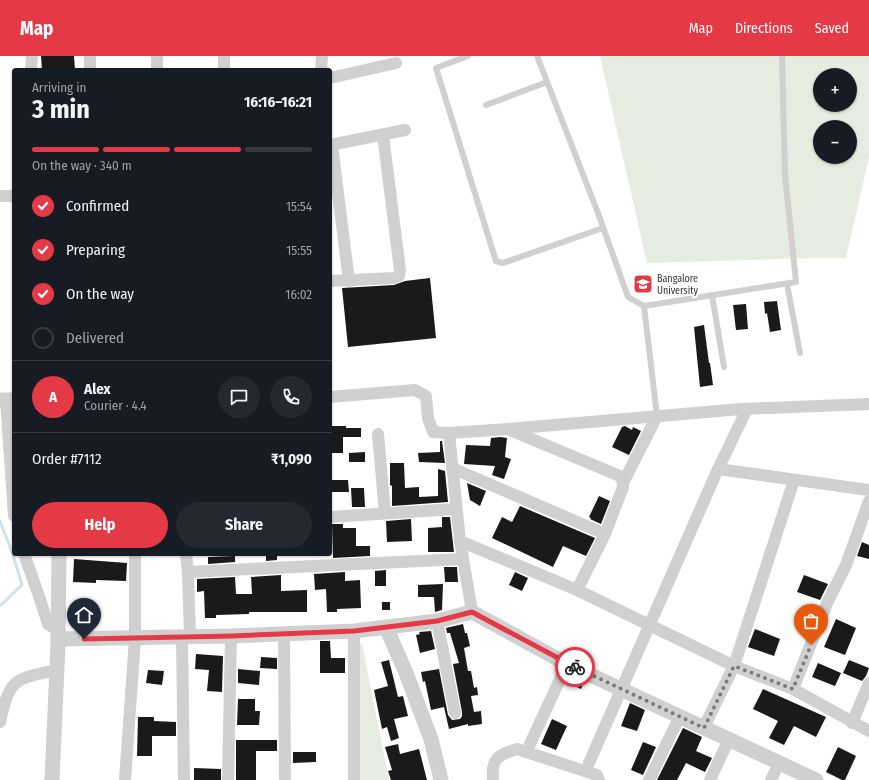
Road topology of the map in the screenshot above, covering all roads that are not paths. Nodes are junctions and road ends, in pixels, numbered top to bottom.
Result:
1 (32, 56) edge
2 (90, 56) edge
3 (157, 56) edge
4 (224, 56) edge
5 (322, 56) edge
6 (468, 56) edge
7 (537, 56) edge
8 (782, 56) edge
9 (396, 62) dead end
10 (31, 68) edge
11 (90, 68) edge
12 (157, 68) edge
13 (224, 68) edge
14 (321, 68) edge
15 (332, 78) edge
16 (547, 82) junction
17 (486, 105) dead end
18 (405, 130) dead end
19 (383, 135) junction
20 (332, 145) edge
21 (332, 153) edge
22 (0, 196) edge
23 (12, 196) edge
24 (603, 228) junction
25 (332, 281) edge
26 (349, 281) junction
27 (787, 284) junction
28 (712, 295) junction
29 (644, 306) junction
30 (800, 353) dead end
31 (724, 367) dead end
32 (332, 397) edge
33 (7, 400) edge
34 (869, 404) edge
35 (747, 409) junction
36 (657, 416) junction
37 (508, 429) junction
38 (449, 433) junction
39 (378, 434) dead end
40 (452, 468) junction
41 (718, 469) junction
42 (794, 480) junction
43 (12, 483) edge
44 (623, 483) junction
45 (869, 490) edge
46 (869, 501) edge
47 (456, 510) junction
48 (385, 513) junction
49 (332, 517) edge
50 (605, 534) junction
51 (460, 541) junction
52 (25, 556) edge
53 (59, 556) edge
54 (135, 556) edge
55 (186, 556) edge
56 (463, 558) junction
57 (188, 572) junction
58 (577, 590) junction
59 (472, 612) junction
60 (437, 621) junction
61 (650, 625) junction
62 (386, 627) junction
63 (354, 631) junction
64 (284, 634) junction
65 (58, 635) junction
66 (232, 636) junction
67 (186, 637) junction
68 (135, 639) junction
69 (567, 664) junction
70 (734, 666) junction
71 (57, 670) junction
72 (869, 683) edge
73 (621, 688) junction
74 (793, 689) junction
75 (455, 713) dead end
76 (680, 716) junction
77 (0, 722) edge
78 (852, 723) junction
79 (704, 728) junction
80 (869, 731) edge
81 (729, 739) junction
82 (530, 744) dead end
83 (589, 763) dead end
84 (779, 763) junction
85 (812, 779) edge
86 (52, 780) edge
87 (125, 780) edge
88 (184, 780) edge
89 (228, 780) edge
90 (285, 780) edge
91 (354, 780) edge
92 (441, 780) edge
93 (493, 780) edge
94 (599, 780) edge
95 (650, 780) edge
96 (710, 780) edge
97 (771, 780) edge

1 - 10 street
2 - 11 street
3 - 12 street
4 - 13 street
5 - 14 street
6 - 24 lane
7 - 16 lane
8 - 27 lane
9 - 15 street
16 - 17 lane
16 - 24 lane
18 - 19 street
19 - 20 street
19 - 26 street
21 - 26 street
22 - 23 street
24 - 29 lane
25 - 26 street
27 - 28 lane
27 - 30 lane
28 - 29 lane
28 - 31 lane
29 - 36 lane
32 - 38 street
33 - 43 street
34 - 35 street
35 - 36 street
35 - 41 street
36 - 37 street
36 - 44 street
37 - 38 street
37 - 44 street
38 - 40 street
39 - 48 street
40 - 47 street
40 - 50 street
41 - 42 street
41 - 61 street
42 - 45 street
42 - 70 street
44 - 50 street
46 - 74 street
47 - 48 street
47 - 51 street
48 - 49 street
50 - 58 street
51 - 56 street
51 - 58 street
52 - 65 street
53 - 65 street
54 - 68 street
55 - 57 street
56 - 57 street
56 - 59 street
57 - 67 street
58 - 61 street
59 - 60 street
59 - 69 street
60 - 62 street
60 - 75 street
61 - 70 street
61 - 73 street
62 - 63 street
62 - 92 street
63 - 64 street
63 - 91 street
64 - 66 street
64 - 90 street
65 - 68 street
65 - 71 street
66 - 67 street
66 - 89 street
67 - 68 street
67 - 88 street
68 - 87 street
69 - 73 street
69 - 82 street
70 - 74 street
70 - 79 street
71 - 77 street
71 - 86 street
72 - 78 street
73 - 76 street
73 - 83 street
74 - 78 street
76 - 79 street
76 - 95 street
78 - 80 street
79 - 81 street
81 - 84 street
81 - 96 street
84 - 85 street
84 - 97 street
93 - 94 street

